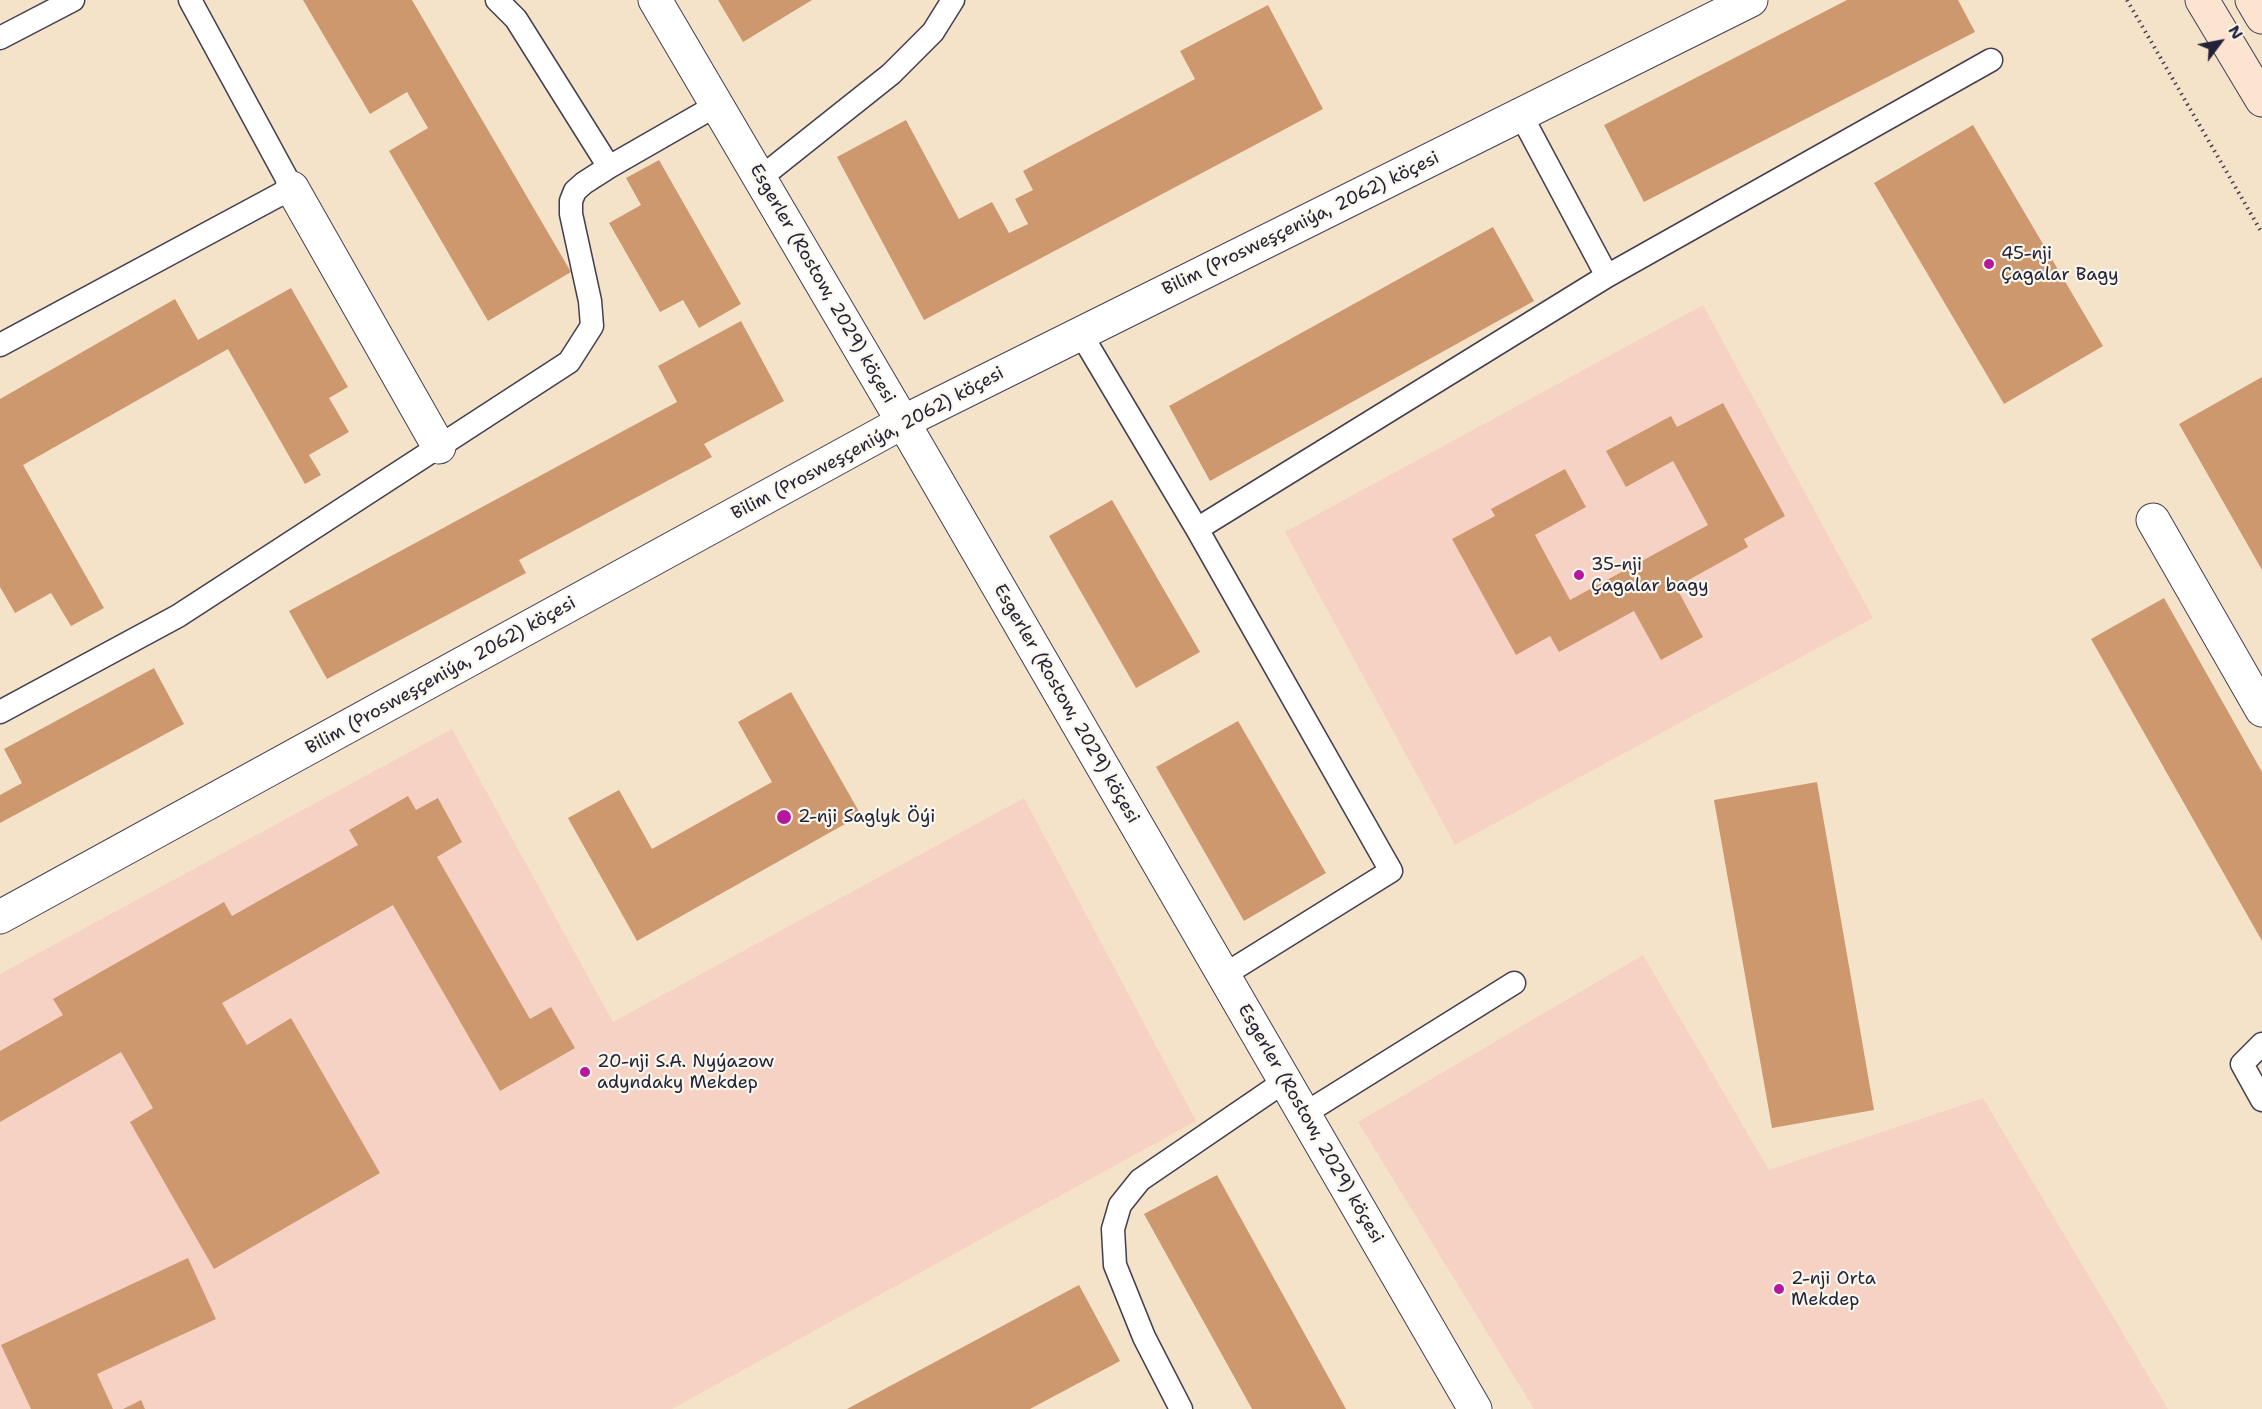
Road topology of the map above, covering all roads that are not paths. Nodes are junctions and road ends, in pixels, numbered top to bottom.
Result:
1 (73, 0) edge
2 (190, 0) edge
3 (497, 0) edge
4 (655, 0) edge
5 (953, 0) edge
6 (1750, 0) edge
7 (2202, 0) edge
8 (2252, 0) edge
9 (2262, 17) edge
10 (0, 38) edge
11 (1991, 60) dead end
12 (2262, 100) edge
13 (717, 105) junction
14 (1521, 115) junction
15 (609, 167) junction
16 (759, 178) junction
17 (292, 188) junction
18 (1607, 276) junction
19 (1081, 334) junction
20 (0, 345) edge
21 (903, 422) junction
22 (439, 447) junction
23 (2153, 520) dead end
24 (1197, 529) junction
25 (2262, 710) edge
26 (0, 712) edge
27 (0, 918) edge
28 (1224, 975) junction
29 (1514, 983) dead end
30 (2262, 1044) edge
31 (1285, 1081) junction
32 (2262, 1100) edge
33 (1304, 1114) junction
34 (1181, 1409) edge
35 (1475, 1409) edge

1 - 10 lane
2 - 17 lane
3 - 15 lane
4 - 13 street, Esgerler (Rostow, 2029) köçesi
5 - 16 lane
6 - 14 street, Bilim (Prosweşçeniýa, 2062) köçesi
7 - 12 main road
8 - 9 main road
11 - 18 lane
13 - 15 lane
13 - 16 street, Esgerler (Rostow, 2029) köçesi
14 - 18 lane
14 - 19 street, Bilim (Prosweşçeniýa, 2062) köçesi
15 - 22 lane
16 - 21 street, Esgerler (Rostow, 2029) köçesi
17 - 20 lane
17 - 22 street
18 - 24 lane
19 - 21 street, Bilim (Prosweşçeniýa, 2062) köçesi
19 - 24 lane
21 - 27 street, Bilim (Prosweşçeniýa, 2062) köçesi
21 - 28 street, Esgerler (Rostow, 2029) köçesi
22 - 26 lane
23 - 25 street
24 - 28 lane
28 - 31 street, Esgerler (Rostow, 2029) köçesi
29 - 33 lane
30 - 32 lane
31 - 33 street, Esgerler (Rostow, 2029) köçesi
31 - 34 lane
33 - 35 street, Esgerler (Rostow, 2029) köçesi

